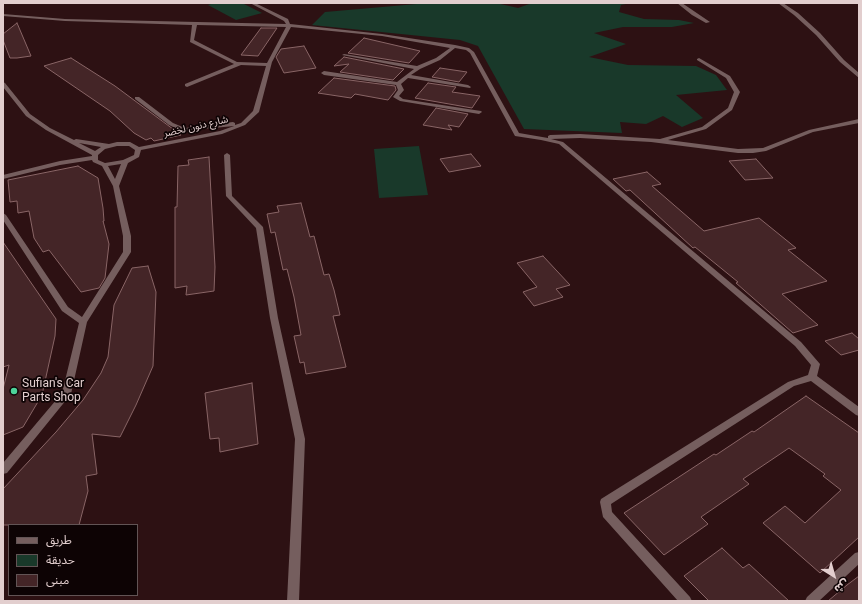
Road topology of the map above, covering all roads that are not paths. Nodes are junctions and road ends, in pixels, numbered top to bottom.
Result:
1 (252, 3) edge
2 (679, 3) edge
3 (780, 3) edge
4 (3, 16) edge
5 (708, 22) dead end
6 (195, 23) junction
7 (289, 26) junction
8 (455, 46) junction
9 (344, 55) dead end
10 (699, 59) dead end
11 (242, 63) junction
12 (269, 65) junction
13 (418, 68) junction
14 (324, 73) dead end
15 (407, 76) junction
16 (859, 76) edge
17 (3, 84) edge
18 (398, 84) junction
19 (188, 85) dead end
20 (468, 87) dead end
21 (137, 98) dead end
22 (479, 112) dead end
23 (859, 121) edge
24 (246, 122) junction
25 (541, 138) junction
26 (70, 139) junction
27 (660, 141) junction
28 (110, 146) junction
29 (138, 149) junction
30 (227, 155) dead end
31 (94, 156) junction
32 (126, 162) junction
33 (104, 165) junction
34 (3, 177) edge
35 (116, 186) junction
36 (3, 215) edge
37 (83, 322) junction
38 (812, 377) junction
39 (859, 412) edge
40 (3, 470) edge
41 (859, 557) edge
42 (293, 601) edge
43 (686, 601) edge
44 (811, 601) edge

1 - 7 street
2 - 5 street
3 - 16 street
4 - 6 street
6 - 7 street
6 - 11 street
7 - 8 street
7 - 12 street, شارع دنون لخضر
8 - 13 street
8 - 25 street
9 - 13 street
10 - 27 street
11 - 12 street
11 - 19 street
12 - 24 street, شارع دنون لخضر
13 - 15 street
14 - 18 street
15 - 18 street
15 - 20 street
17 - 26 street
18 - 22 street
21 - 24 street
23 - 27 street
24 - 29 street, شارع دنون لخضر
25 - 27 street
25 - 38 street
26 - 28 street
26 - 31 street
28 - 29 street
28 - 31 street
29 - 32 street
30 - 42 street
31 - 33 street
31 - 34 street
32 - 33 street
32 - 35 street
33 - 35 street
35 - 37 street
36 - 37 street
37 - 40 street
38 - 39 street
38 - 43 street
41 - 44 street

